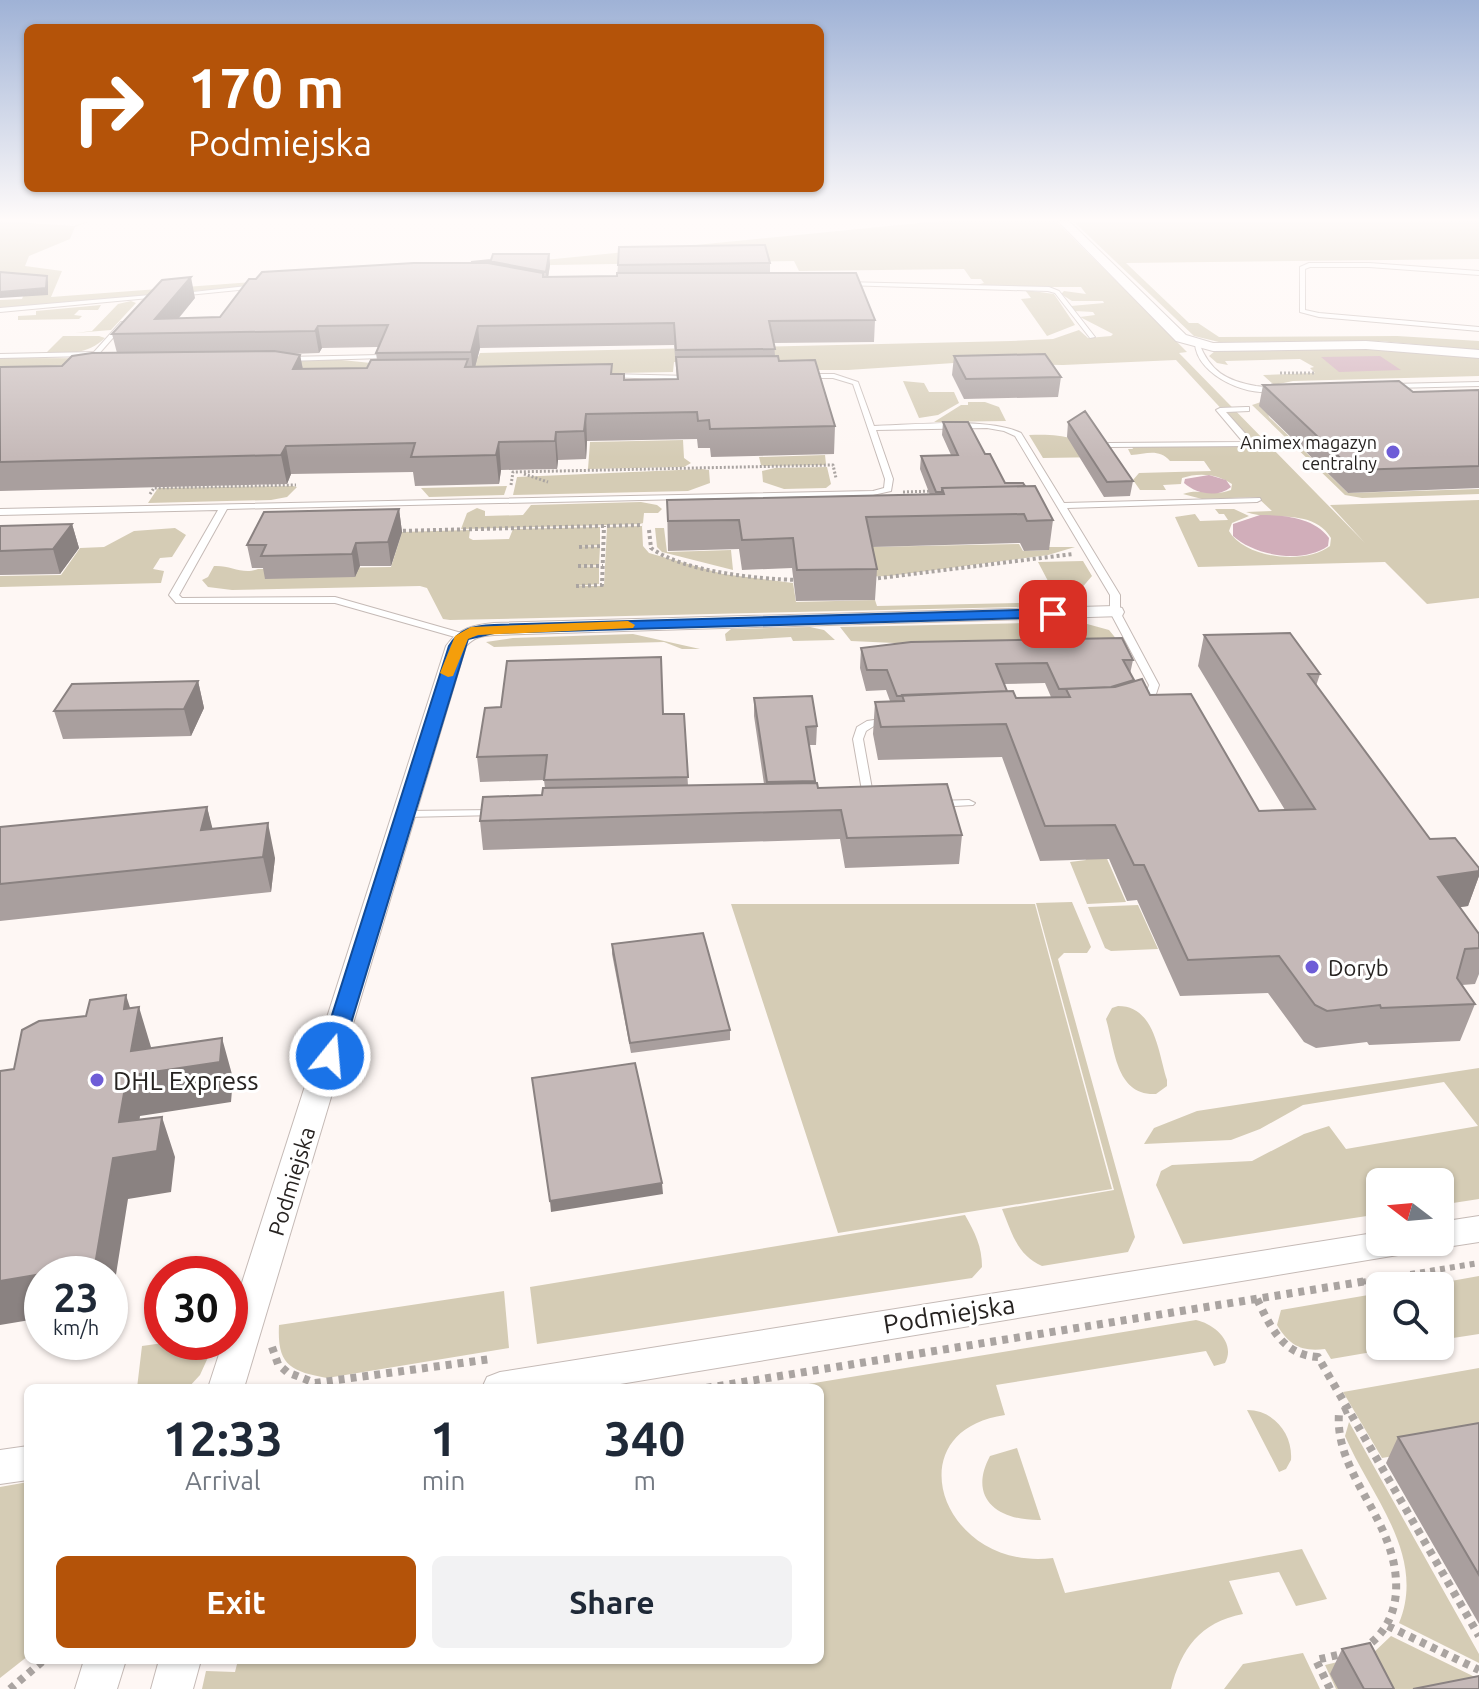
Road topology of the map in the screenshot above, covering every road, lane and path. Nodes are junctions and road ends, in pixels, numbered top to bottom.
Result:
1 (115, 300) edge
2 (144, 300) edge
3 (1063, 300) edge
4 (1142, 300) edge
5 (1302, 300) edge
6 (136, 308) edge
7 (0, 310) edge
8 (126, 320) edge
9 (1479, 329) edge
10 (1092, 337) dead end
11 (1197, 344) junction
12 (94, 354) junction
13 (1479, 354) edge
14 (0, 356) edge
15 (381, 357) edge
16 (274, 359) edge
17 (109, 361) edge
18 (598, 376) edge
19 (793, 376) edge
20 (701, 378) edge
21 (1479, 384) edge
22 (1385, 386) edge
23 (1291, 389) edge
24 (1246, 409) dead end
25 (871, 428) junction
26 (1109, 445) edge
27 (888, 489) junction
28 (941, 490) edge
29 (905, 492) junction
30 (840, 494) junction
31 (509, 496) dead end
32 (676, 498) junction
33 (1257, 500) dead end
34 (910, 502) edge
35 (224, 507) junction
36 (1062, 507) junction
37 (1047, 509) edge
38 (0, 512) edge
39 (678, 512) edge
40 (643, 525) dead end
41 (604, 526) junction
42 (649, 530) dead end
43 (388, 531) edge
44 (603, 546) junction
45 (579, 547) dead end
46 (1090, 553) junction
47 (578, 566) dead end
48 (603, 566) junction
49 (862, 579) edge
50 (806, 580) edge
51 (576, 586) dead end
52 (1115, 612) junction
53 (462, 636) junction
54 (1132, 708) edge
55 (899, 721) edge
56 (969, 803) dead end
57 (926, 804) edge
58 (853, 805) edge
59 (869, 805) junction
60 (883, 805) edge
61 (504, 812) edge
62 (405, 814) junction
63 (1479, 1229) edge
64 (1454, 1233) edge
65 (1366, 1247) edge
66 (1479, 1263) edge
67 (1257, 1299) junction
68 (227, 1384) edge
69 (525, 1384) edge
70 (731, 1384) edge
71 (1348, 1409) junction
72 (24, 1464) edge
73 (0, 1467) edge
74 (1388, 1626) junction
75 (1479, 1636) edge
76 (39, 1664) edge
77 (104, 1664) edge
78 (179, 1664) edge
79 (1479, 1670) edge
80 (10, 1689) edge
81 (96, 1689) edge
82 (172, 1689) edge
83 (1330, 1689) edge

1 - 7 lane
2 - 6 lane
3 - 10 lane
4 - 11 street
5 - 9 lane
8 - 12 lane
11 - 13 street
11 - 23 lane
12 - 14 lane
12 - 17 lane
15 - 16 lane
18 - 20 lane
19 - 25 lane
21 - 22 lane
24 - 26 lane
25 - 27 lane
25 - 36 lane
27 - 29 path
27 - 30 lane
28 - 29 path
29 - 34 path
30 - 31 path
30 - 32 lane
32 - 35 lane
32 - 39 lane
33 - 36 lane
35 - 38 lane
35 - 53 lane
36 - 37 lane
36 - 46 lane
40 - 41 path
41 - 43 path
41 - 44 path
42 - 50 path
44 - 45 path
44 - 48 path
46 - 49 path
46 - 52 lane
47 - 48 path
48 - 51 path
52 - 53 street
52 - 54 lane
53 - 62 street, Podmiejska
55 - 59 lane
56 - 57 lane
58 - 59 lane
59 - 60 lane
61 - 62 lane
62 - 68 street, Podmiejska
63 - 64 street
65 - 69 street, Podmiejska
66 - 67 path
67 - 70 path
67 - 71 path
71 - 74 path
71 - 75 path
72 - 73 street
74 - 79 path
74 - 83 path
76 - 80 path
77 - 81 street
78 - 82 street

